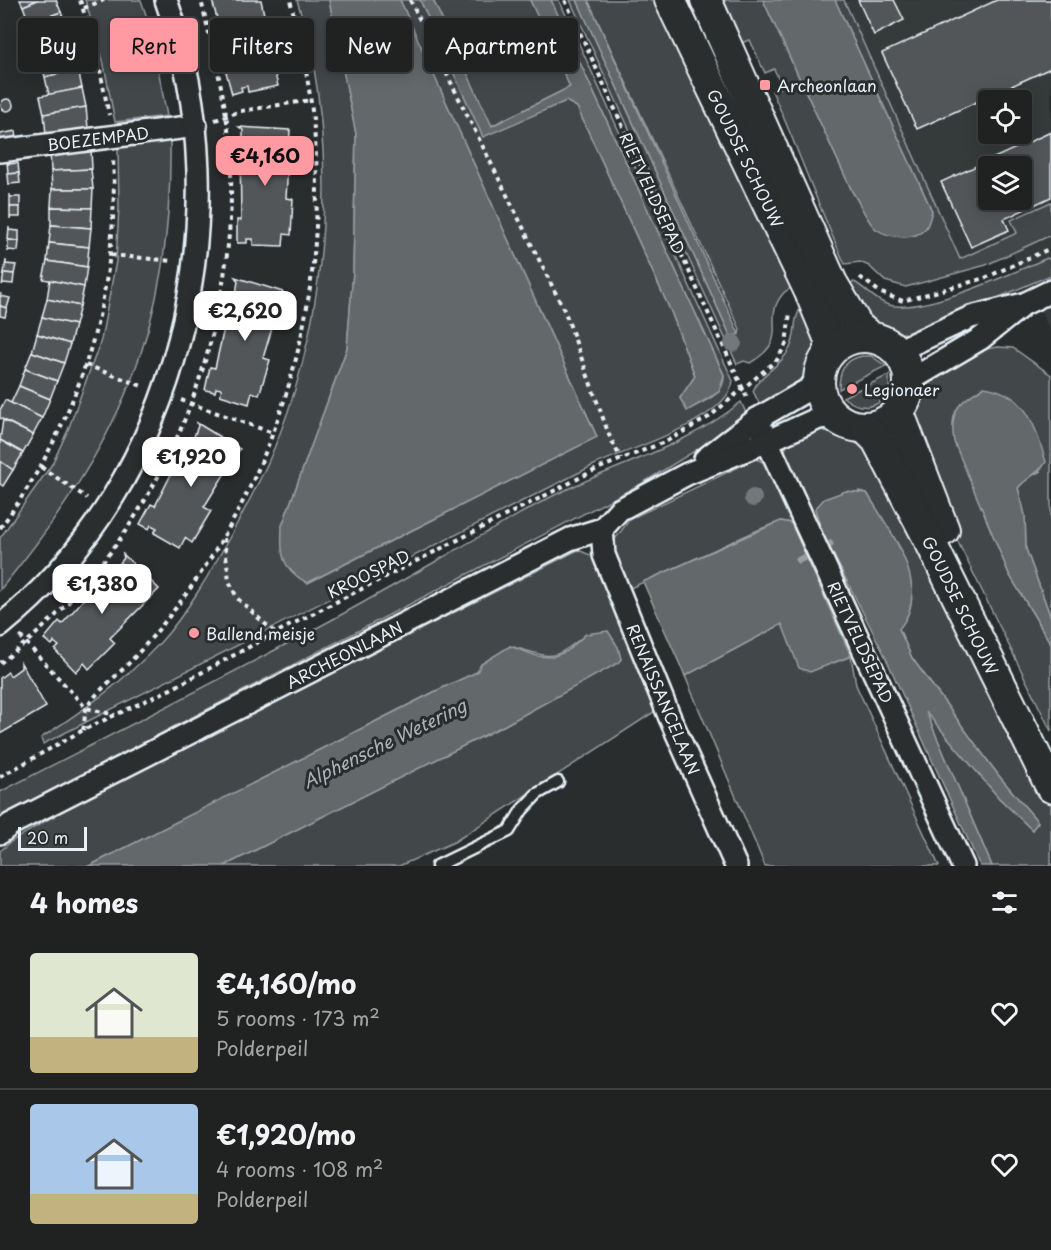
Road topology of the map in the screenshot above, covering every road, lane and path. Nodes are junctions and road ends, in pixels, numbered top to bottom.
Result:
1 (80, 0) edge
2 (104, 0) edge
3 (166, 0) edge
4 (290, 0) edge
5 (411, 0) edge
6 (565, 0) edge
7 (670, 0) edge
8 (706, 0) edge
9 (84, 8) junction
10 (310, 100) junction
11 (196, 126) junction
12 (112, 135) junction
13 (0, 152) edge
14 (1051, 248) edge
15 (1046, 250) junction
16 (1051, 253) edge
17 (111, 255) junction
18 (194, 264) junction
19 (821, 288) junction
20 (1051, 291) edge
21 (1024, 304) junction
22 (869, 336) junction
23 (897, 351) junction
24 (86, 365) junction
25 (825, 365) junction
26 (909, 381) junction
27 (742, 387) junction
28 (163, 393) junction
29 (898, 411) junction
30 (834, 416) junction
31 (757, 419) junction
32 (864, 427) junction
33 (273, 433) junction
34 (768, 441) junction
35 (621, 459) junction
36 (40, 467) junction
37 (687, 474) junction
38 (105, 510) junction
39 (0, 528) edge
40 (602, 529) junction
41 (224, 537) junction
42 (3, 619) edge
43 (275, 633) junction
44 (86, 708) junction
45 (116, 716) junction
46 (83, 730) junction
47 (1051, 752) edge
48 (0, 777) edge
49 (558, 782) dead end
50 (1051, 787) edge
51 (0, 833) edge
52 (437, 866) edge
53 (736, 866) edge
54 (963, 866) edge

1 - 9 path
2 - 9 path
3 - 11 street
4 - 10 path
5 - 35 path
6 - 27 path, RIETVELDSEPAD
7 - 19 main road, GOUDSE SCHOUW
8 - 19 main road, GOUDSE SCHOUW
9 - 12 path
10 - 11 path
10 - 33 path
11 - 12 street, BOEZEMPAD
11 - 18 street
12 - 13 street, BOEZEMPAD
12 - 17 path
14 - 15 path
15 - 16 path
15 - 19 path
17 - 18 path
17 - 24 path
18 - 28 street
19 - 22 main road, GOUDSE SCHOUW
19 - 25 main road, GOUDSE SCHOUW
19 - 27 path, KROOSPAD
20 - 21 street
21 - 23 street
21 - 26 street
22 - 23 main road
22 - 25 main road
23 - 26 main road
24 - 28 path
24 - 36 path
25 - 30 main road
25 - 31 street, ARCHEONLAAN
26 - 29 main road
27 - 35 path, KROOSPAD
28 - 33 path
28 - 38 street
29 - 32 main road
29 - 47 main road, GOUDSE SCHOUW
30 - 32 main road
30 - 34 street, ARCHEONLAAN
31 - 34 street, RIETVELDSEPAD
31 - 37 street, ARCHEONLAAN
32 - 50 main road, GOUDSE SCHOUW
33 - 41 path
34 - 37 street, ARCHEONLAAN
34 - 54 street, RIETVELDSEPAD
35 - 43 path, KROOSPAD
36 - 38 path
36 - 39 path
37 - 40 street, ARCHEONLAAN
38 - 42 street
40 - 51 street, ARCHEONLAAN
40 - 53 street, RENAISSANCELAAN
41 - 43 path
41 - 44 path
42 - 44 path
43 - 45 path, KROOSPAD
44 - 45 path
44 - 46 path
45 - 46 path, KROOSPAD
46 - 48 path, KROOSPAD
49 - 52 lane

